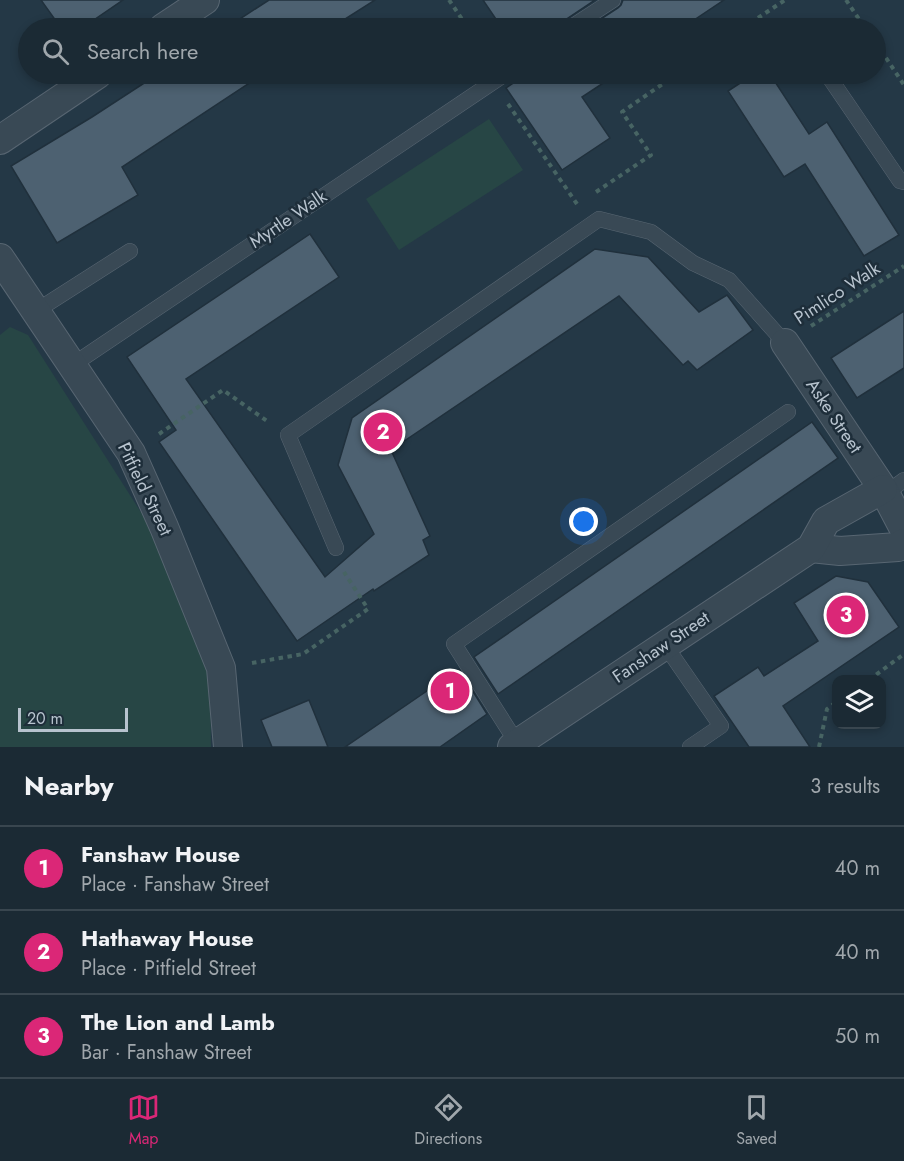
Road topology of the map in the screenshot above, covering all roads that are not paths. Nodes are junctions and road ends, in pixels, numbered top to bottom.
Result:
1 (205, 0) edge
2 (613, 0) edge
3 (178, 18) edge
4 (585, 18) edge
5 (83, 84) edge
6 (488, 84) edge
7 (834, 84) edge
8 (0, 140) edge
9 (904, 182) edge
10 (130, 251) dead end
11 (0, 258) edge
12 (36, 311) junction
13 (785, 343) joint
14 (71, 366) junction
15 (789, 412) dead end
16 (891, 488) edge
17 (904, 529) edge
18 (904, 543) edge
19 (336, 548) road end
20 (811, 548) junction
21 (665, 645) junction
22 (514, 745) edge
23 (228, 747) edge
24 (690, 747) edge

1 - 3 street
2 - 4 lane
5 - 8 street
6 - 14 lane, Myrtle Walk
7 - 9 lane
10 - 12 lane
11 - 12 street, Pitfield Street
12 - 14 street, Pitfield Street
13 - 16 street, Aske Street
13 - 19 lane
14 - 23 street, Pitfield Street
15 - 22 lane
16 - 17 street
16 - 20 street, Fanshaw Street
18 - 20 street
20 - 21 street, Fanshaw Street
21 - 22 street, Fanshaw Street
21 - 24 lane

